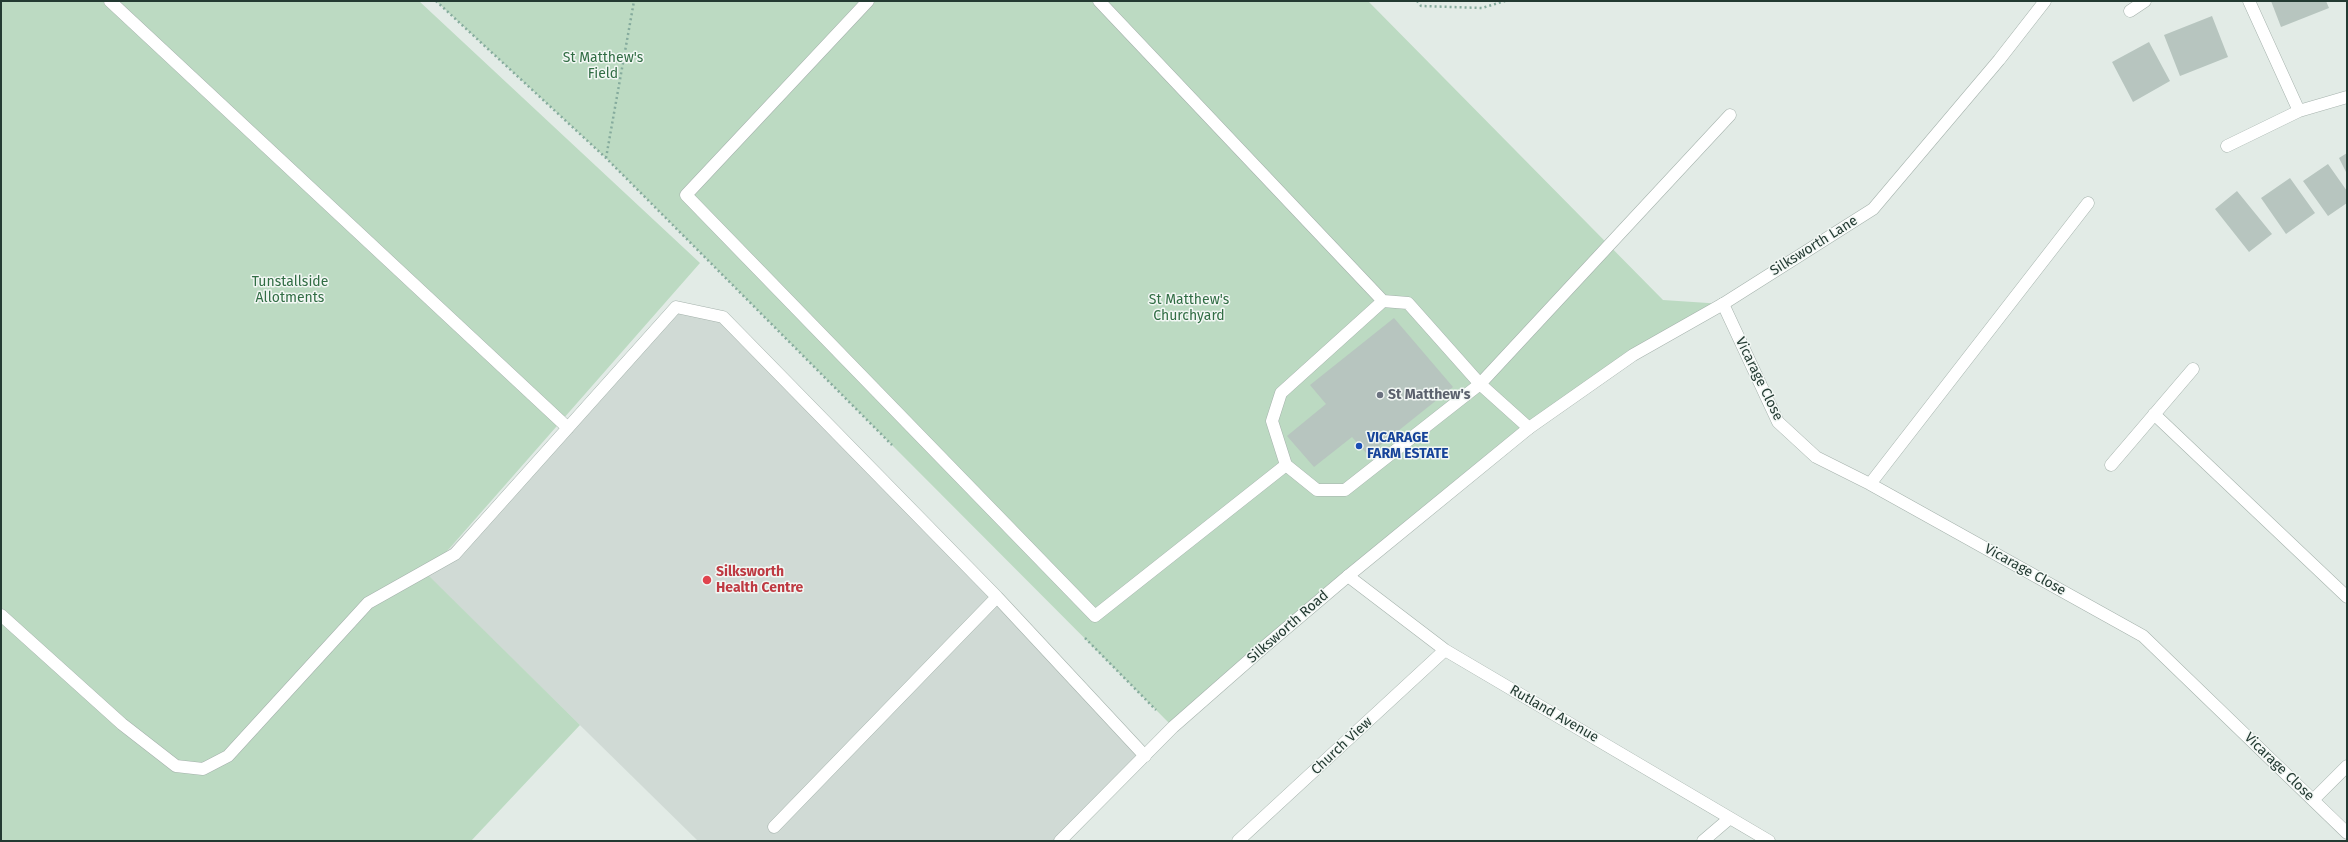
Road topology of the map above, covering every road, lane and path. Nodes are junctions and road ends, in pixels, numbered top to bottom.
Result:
1 (110, 1) edge
2 (436, 1) edge
3 (634, 1) edge
4 (868, 1) edge
5 (1099, 1) edge
6 (1417, 1) edge
7 (1505, 1) edge
8 (2045, 1) edge
9 (2145, 1) edge
10 (2249, 1) edge
11 (2130, 11) dead end
12 (2347, 97) edge
13 (2299, 111) junction
14 (1730, 115) dead end
15 (2227, 146) dead end
16 (606, 158) junction
17 (2088, 203) dead end
18 (1383, 301) junction
19 (1723, 304) junction
20 (2193, 369) dead end
21 (1480, 384) junction
22 (2154, 414) junction
23 (568, 428) junction
24 (1529, 428) junction
25 (893, 446) dead end
26 (1286, 465) junction
27 (2111, 465) dead end
28 (1870, 484) junction
29 (1348, 576) junction
30 (997, 597) junction
31 (2347, 597) edge
32 (1, 615) edge
33 (1084, 637) dead end
34 (1445, 650) junction
35 (1173, 727) junction
36 (1145, 756) junction
37 (2347, 766) edge
38 (2313, 800) junction
39 (1730, 818) junction
40 (774, 827) dead end
41 (2347, 833) edge
42 (1060, 841) edge
43 (1238, 841) edge
44 (1703, 841) edge
45 (1769, 841) edge

1 - 23 street
2 - 16 path
3 - 16 path
4 - 26 street
5 - 18 street
6 - 7 path
8 - 19 street, Silksworth Lane
9 - 11 street
10 - 13 street
12 - 13 street
13 - 15 street
14 - 21 street
16 - 25 path
17 - 28 street
18 - 21 street
18 - 26 street
19 - 24 street, Silksworth Lane
19 - 28 street, Vicarage Close
20 - 22 street
21 - 24 street
21 - 26 street
22 - 27 street
22 - 31 street
23 - 30 street
23 - 32 street
24 - 29 street, Silksworth Road
28 - 38 street, Vicarage Close
29 - 34 street, Rutland Avenue
29 - 35 street, Silksworth Road
30 - 36 street
30 - 40 street
33 - 35 path
34 - 39 street, Rutland Avenue
34 - 43 street, Church View
35 - 36 street, Silksworth Road
36 - 42 street, Silksworth Road
37 - 38 street
38 - 41 street, Vicarage Close
39 - 44 street
39 - 45 street, Rutland Avenue

